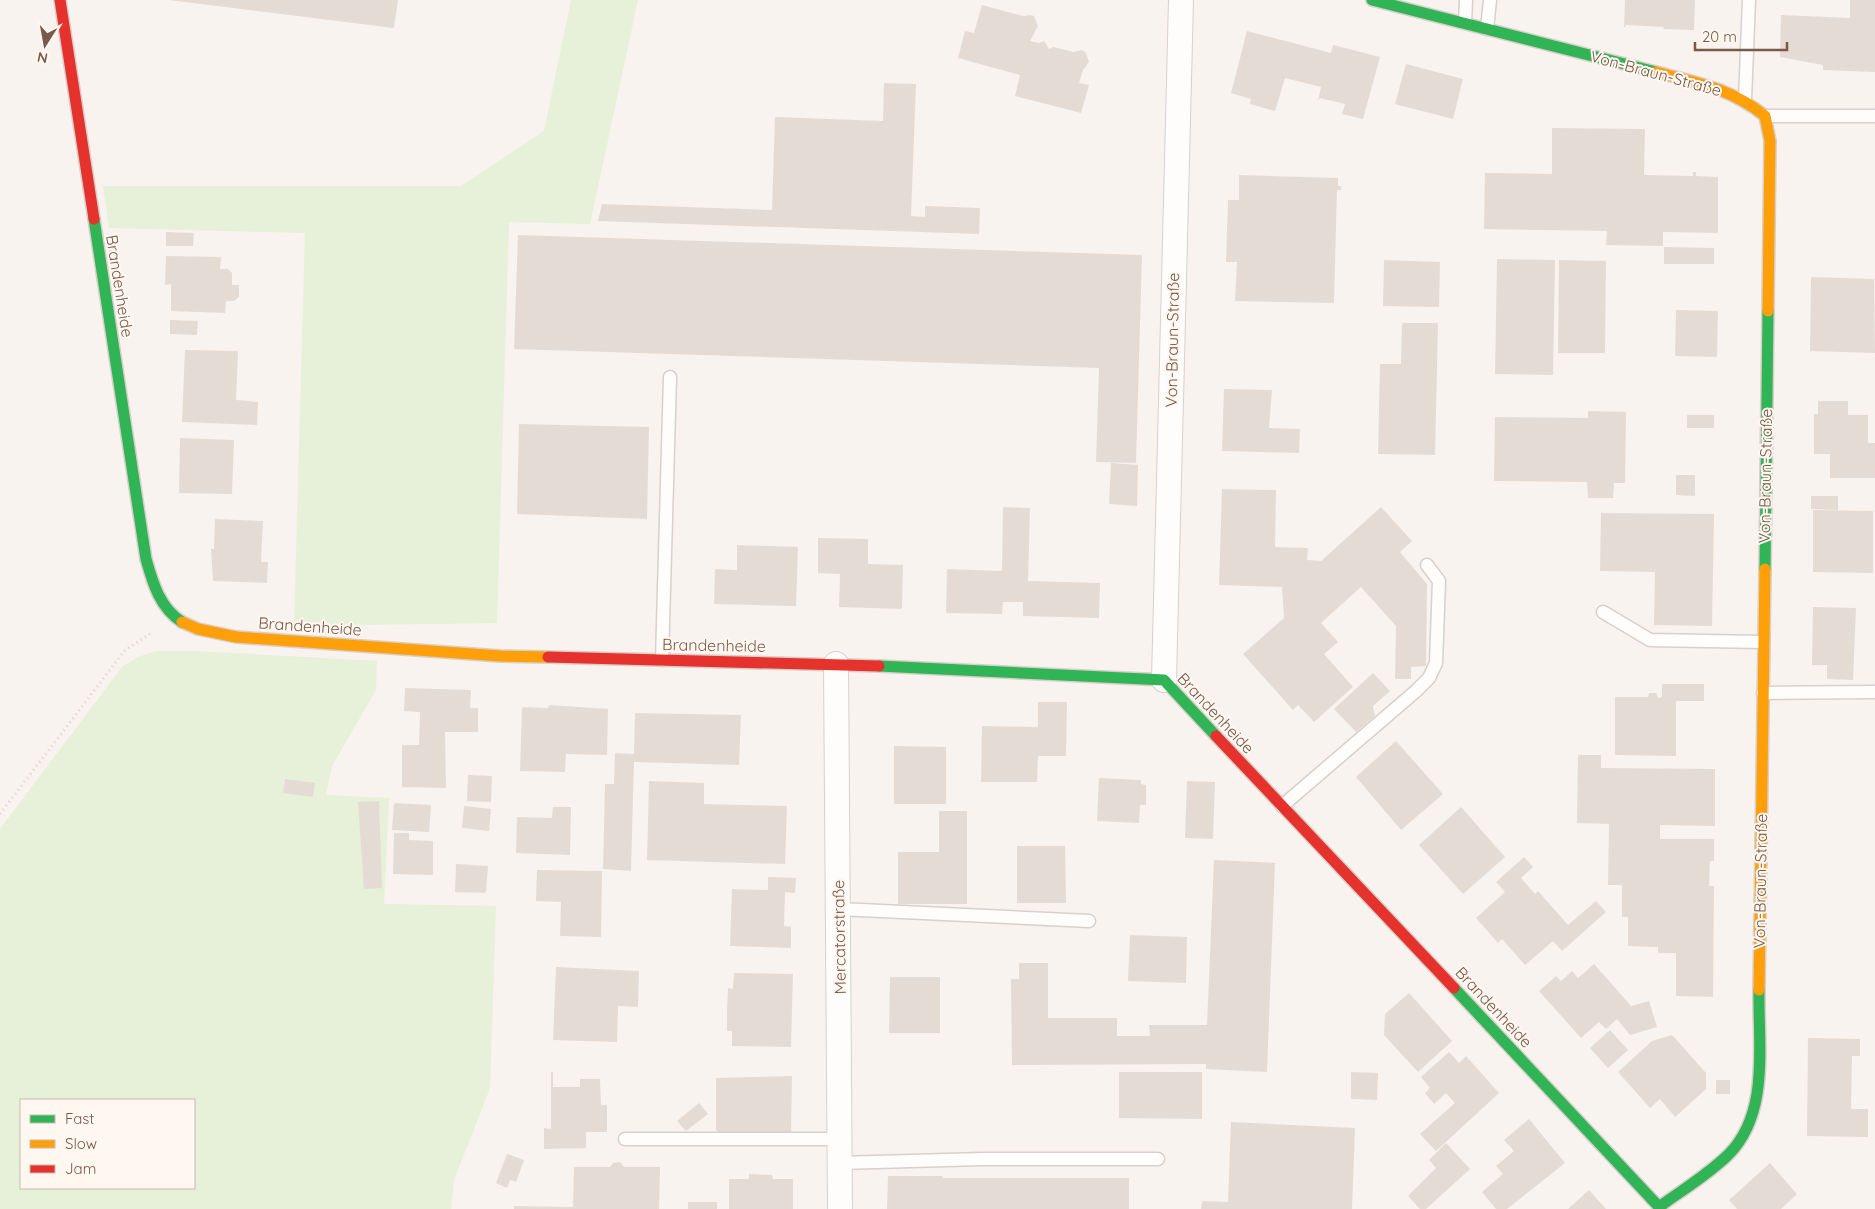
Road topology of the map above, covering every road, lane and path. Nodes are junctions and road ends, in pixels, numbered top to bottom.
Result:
1 (60, 0) edge
2 (1181, 0) edge
3 (1372, 0) edge
4 (1466, 0) edge
5 (1490, 0) edge
6 (1749, 0) edge
7 (1465, 23) junction
8 (1487, 29) junction
9 (1745, 100) junction
10 (1765, 116) junction
11 (1875, 116) edge
12 (670, 377) dead end
13 (1427, 565) dead end
14 (1602, 612) dead end
15 (174, 619) junction
16 (1764, 642) junction
17 (662, 660) junction
18 (836, 664) junction
19 (1164, 680) junction
20 (1875, 692) edge
21 (1762, 693) junction
22 (1282, 806) junction
23 (0, 814) edge
24 (839, 910) junction
25 (1089, 922) dead end
26 (625, 1139) dead end
27 (840, 1139) junction
28 (1158, 1159) dead end
29 (840, 1163) junction
30 (1660, 1208) edge
31 (840, 1209) edge

1 - 15 street, Brandenheide
2 - 19 street, Von-Braun-Straße
3 - 7 street, Von-Braun-Straße
4 - 7 lane
5 - 8 lane
6 - 9 lane
7 - 8 street, Von-Braun-Straße
8 - 9 street, Von-Braun-Straße
9 - 10 street, Von-Braun-Straße
10 - 11 lane
10 - 16 street, Von-Braun-Straße
12 - 17 lane
13 - 22 lane
14 - 16 lane
15 - 17 street, Brandenheide
15 - 23 path
16 - 21 street, Von-Braun-Straße
17 - 18 street, Brandenheide
18 - 19 street, Brandenheide
18 - 24 street, Mercatorstraße
19 - 22 street, Brandenheide
20 - 21 lane
21 - 30 street, Von-Braun-Straße
22 - 30 street, Brandenheide
24 - 25 lane
24 - 27 street, Mercatorstraße
26 - 27 lane
27 - 29 street, Mercatorstraße
28 - 29 lane
29 - 31 street, Mercatorstraße

